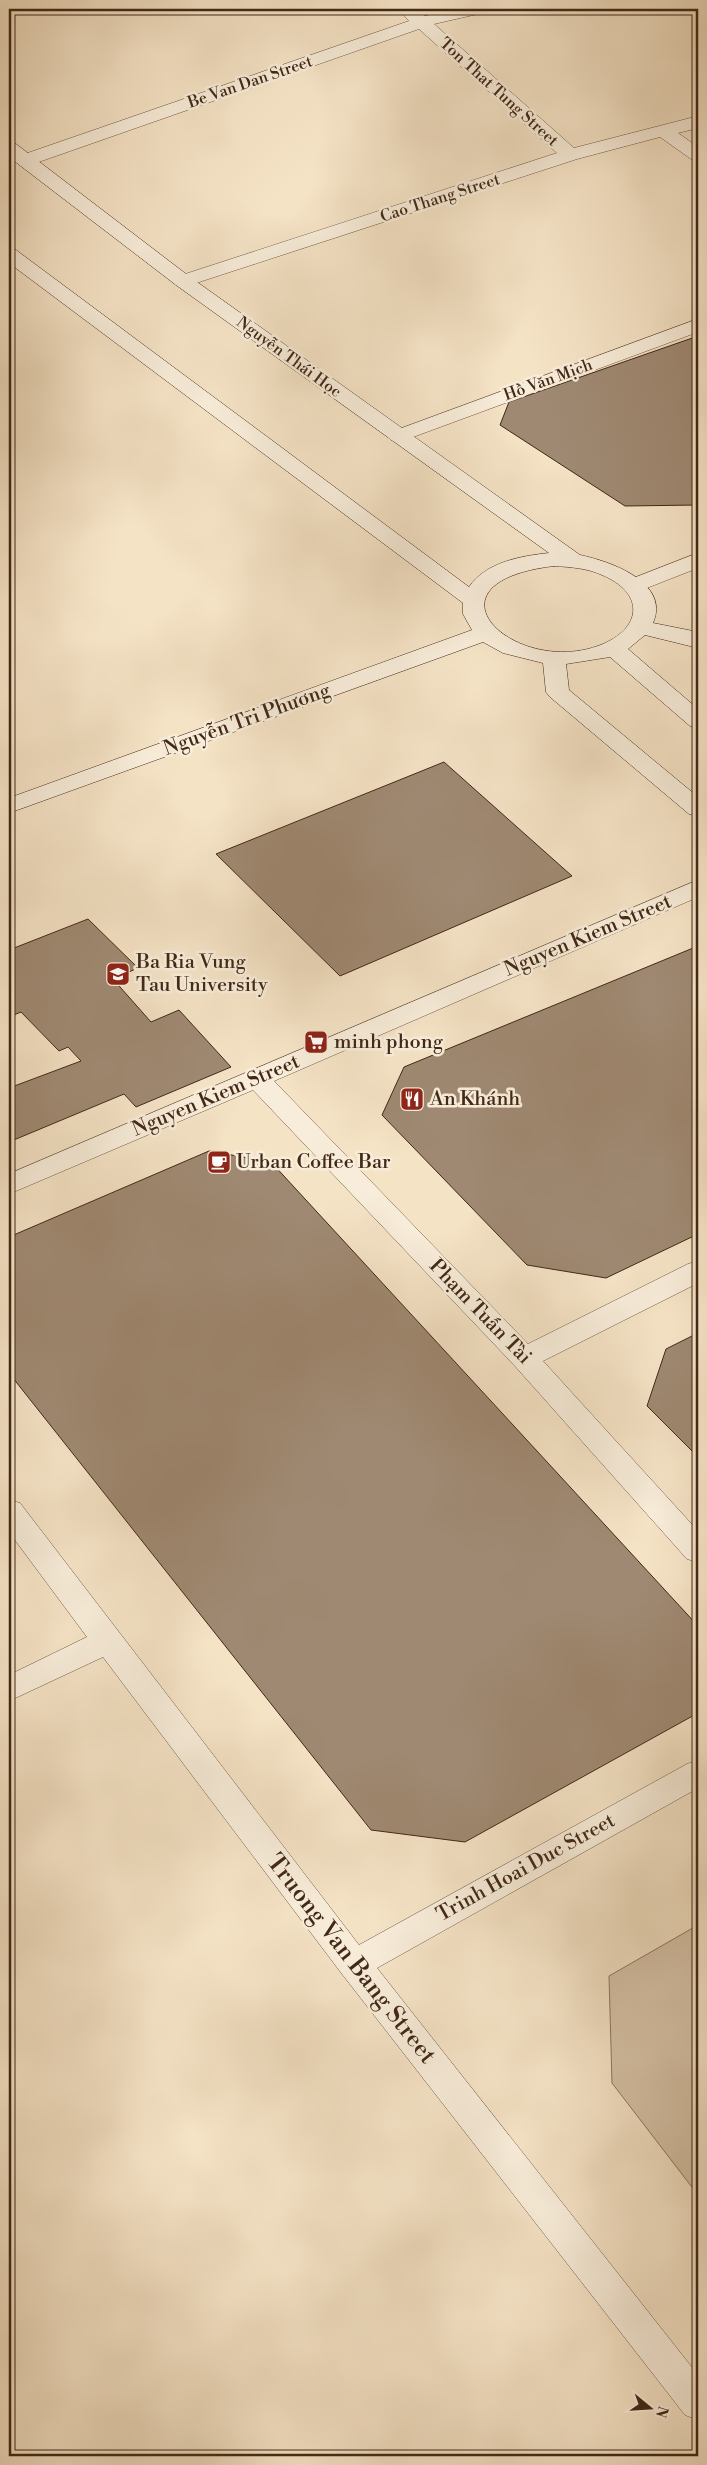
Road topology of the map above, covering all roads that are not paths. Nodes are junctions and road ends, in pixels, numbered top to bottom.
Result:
1 (406, 9) edge
2 (476, 9) edge
3 (422, 22) junction
4 (698, 122) edge
5 (663, 131) junction
6 (9, 148) edge
7 (570, 155) junction
8 (698, 155) edge
9 (26, 160) junction
10 (9, 254) edge
11 (183, 281) junction
12 (698, 325) edge
13 (398, 436) junction
14 (698, 560) edge
15 (574, 561) junction
16 (634, 586) junction
17 (474, 601) junction
18 (640, 627) junction
19 (486, 633) junction
20 (698, 641) edge
21 (614, 648) junction
22 (554, 657) junction
23 (698, 721) edge
24 (9, 806) edge
25 (698, 809) edge
26 (698, 888) edge
27 (257, 1079) junction
28 (9, 1184) edge
29 (698, 1271) edge
30 (524, 1358) junction
31 (9, 1511) edge
32 (698, 1551) edge
33 (109, 1640) junction
34 (9, 1689) edge
35 (698, 1772) edge
36 (354, 1964) junction
37 (698, 2402) edge

1 - 3 street, Ton That Tung Street
2 - 3 street, Be Van Dan Street
3 - 7 street, Ton That Tung Street
3 - 9 street, Be Van Dan Street
4 - 5 street, Cao Thang Street
5 - 7 street, Cao Thang Street
5 - 8 street
6 - 9 street, Nguyễn Thái Học
7 - 11 street, Cao Thang Street
9 - 11 street, Nguyễn Thái Học
10 - 17 street
11 - 13 street, Nguyễn Thái Học
12 - 13 street, Hồ Văn Mịch
13 - 15 street, Nguyễn Thái Học
14 - 16 street
15 - 16 street
15 - 17 street
16 - 18 street
17 - 19 street
18 - 20 street
18 - 21 street
19 - 22 street
19 - 24 street, Nguyễn Tri Phương
21 - 22 street
21 - 23 street
22 - 25 street
26 - 27 street, Nguyen Kiem Street
27 - 28 street, Nguyen Kiem Street
27 - 30 street, Phạm Tuấn Tài
29 - 30 street
30 - 32 street, Phạm Tuấn Tài
31 - 33 street, Truong Van Bang Street
33 - 34 street
33 - 36 street, Truong Van Bang Street
35 - 36 street, Trinh Hoai Duc Street
36 - 37 street, Truong Van Bang Street

